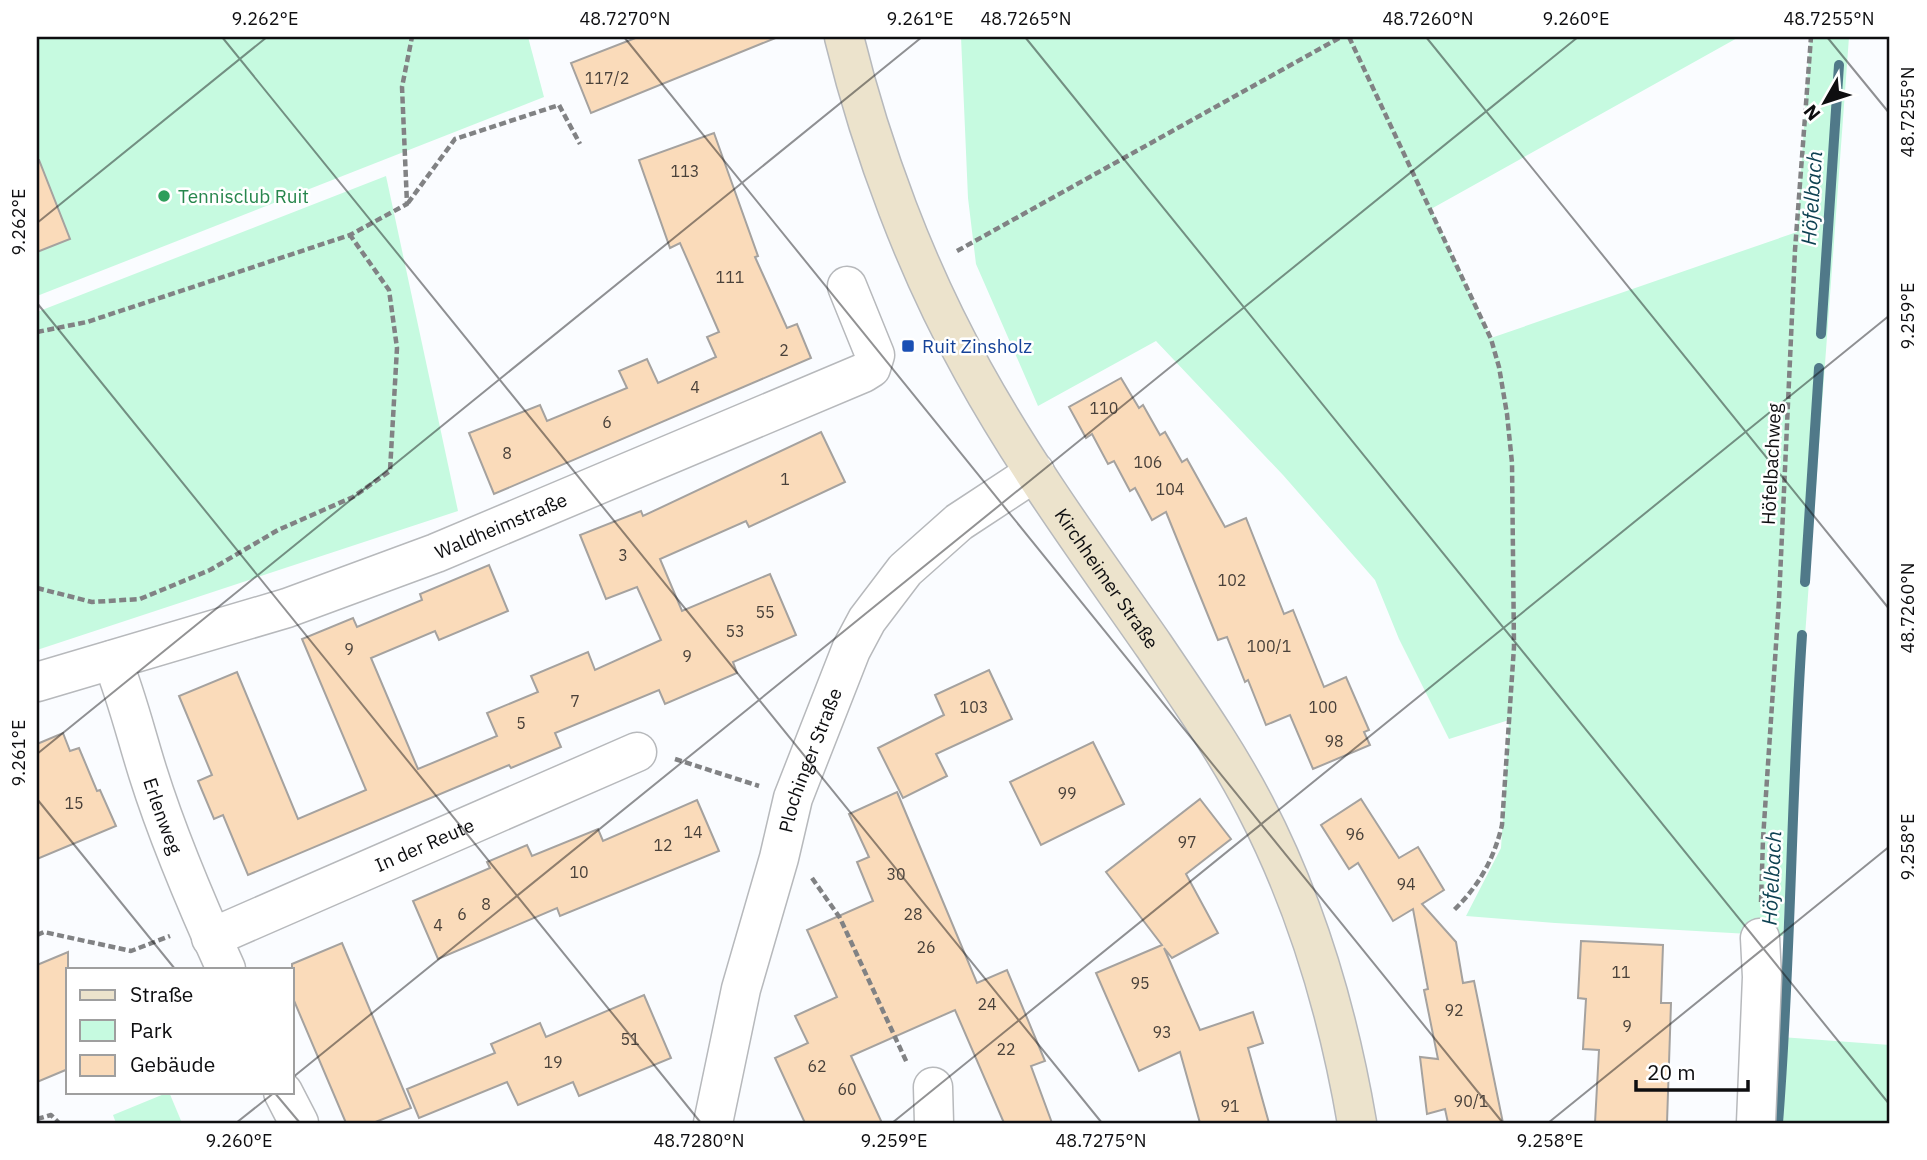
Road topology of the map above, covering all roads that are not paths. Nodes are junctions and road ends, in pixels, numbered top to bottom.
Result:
1 (844, 37) edge
2 (847, 286) dead end
3 (1035, 472) junction
4 (112, 660) junction
5 (37, 682) edge
6 (637, 752) road end
7 (1760, 938) dead end
8 (214, 943) edge
9 (284, 1094) edge
10 (299, 1123) edge
11 (713, 1123) edge
12 (1357, 1123) edge
13 (1756, 1123) edge

1 - 3 main road, Kirchheimer Straße
2 - 4 street, Waldheimstraße
3 - 11 street, Plochinger Straße
3 - 12 main road, Kirchheimer Straße
4 - 5 street, Waldheimstraße
4 - 8 street, Erlenweg
6 - 8 street, In der Reute
7 - 13 street
9 - 10 street

